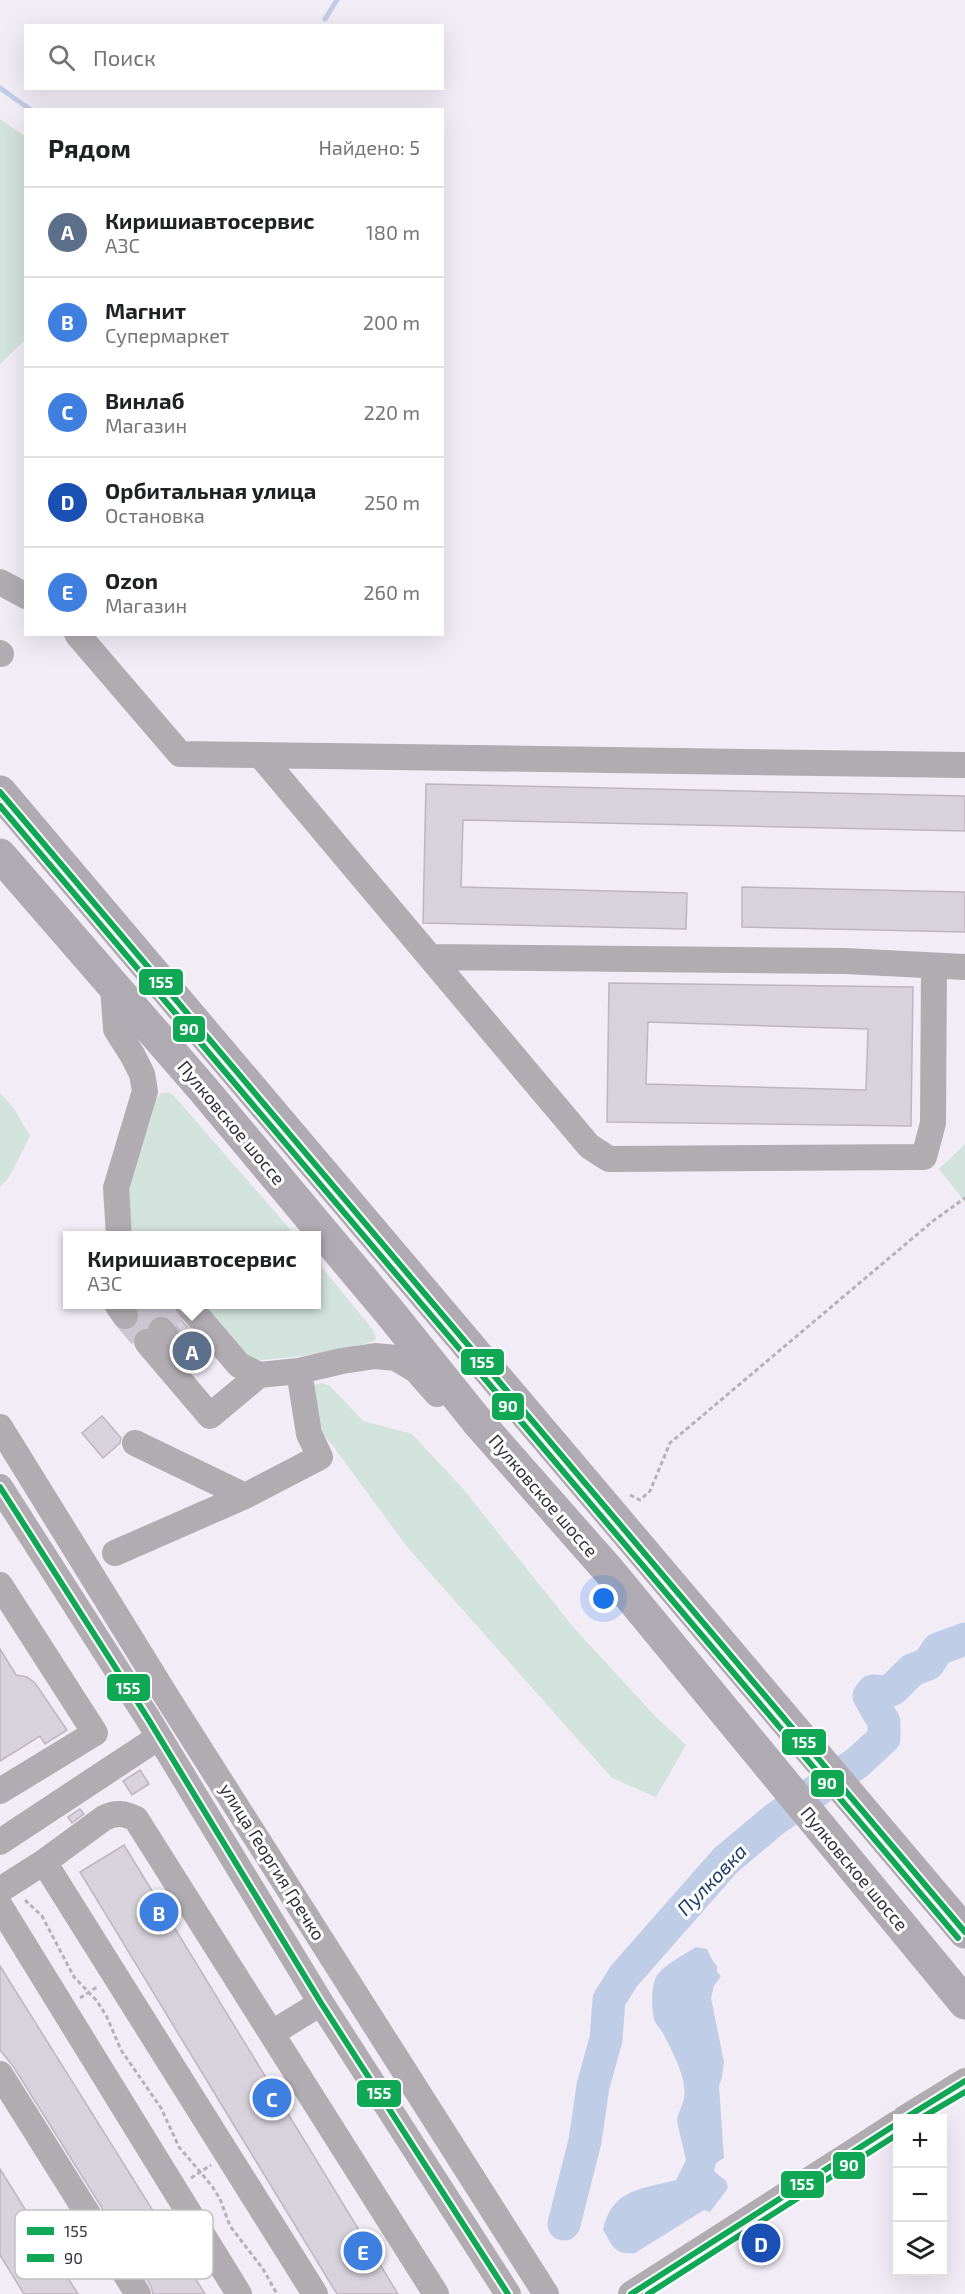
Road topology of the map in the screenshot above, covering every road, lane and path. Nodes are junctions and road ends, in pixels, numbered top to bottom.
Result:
1 (0, 582) edge
2 (24, 595) edge
3 (79, 636) edge
4 (260, 754) junction
5 (965, 765) edge
6 (0, 792) edge
7 (0, 855) edge
8 (431, 957) junction
9 (934, 966) junction
10 (965, 967) edge
11 (113, 986) junction
12 (965, 1198) edge
13 (123, 1231) edge
14 (321, 1231) edge
15 (321, 1231) edge
16 (170, 1329) edge
17 (299, 1371) junction
18 (259, 1375) junction
19 (477, 1421) junction
20 (0, 1427) edge
21 (135, 1443) dead end
22 (0, 1487) edge
23 (245, 1496) junction
24 (602, 1504) junction
25 (115, 1553) dead end
26 (0, 1585) edge
27 (159, 1737) junction
28 (0, 1791) edge
29 (3, 1840) edge
30 (36, 1867) junction
31 (8, 1898) edge
32 (965, 1932) edge
33 (115, 1975) junction
34 (88, 1992) junction
35 (965, 2002) edge
36 (321, 2003) junction
37 (63, 2008) junction
38 (272, 2033) junction
39 (0, 2074) edge
40 (965, 2081) edge
41 (911, 2114) edge
42 (893, 2126) edge
43 (227, 2154) junction
44 (200, 2172) junction
45 (175, 2189) junction
46 (85, 2210) edge
47 (188, 2210) edge
48 (213, 2251) edge
49 (129, 2279) edge
50 (138, 2294) edge
51 (239, 2294) edge
52 (278, 2294) edge
53 (315, 2294) edge
54 (436, 2294) edge
55 (508, 2294) edge
56 (546, 2294) edge
57 (631, 2294) edge

1 - 2 street
3 - 4 street
4 - 5 street
4 - 8 street
6 - 24 highway, Пулковское шоссе
7 - 11 highway, Пулковское шоссе
8 - 9 street
8 - 9 street
9 - 10 street
11 - 13 street
11 - 14 highway, Пулковское шоссе
12 - 24 path
15 - 19 highway, Пулковское шоссе
16 - 18 street
16 - 18 street
17 - 18 street
17 - 19 street
17 - 23 street
19 - 35 highway, Пулковское шоссе
20 - 56 street, улица Георгия Гречко
21 - 23 street
22 - 27 street, улица Георгия Гречко
23 - 25 street
24 - 32 highway, Пулковское шоссе
26 - 28 street
27 - 29 street
27 - 36 street, улица Георгия Гречко
29 - 30 street
30 - 31 street
30 - 33 street
30 - 38 street
31 - 34 path
31 - 37 street
33 - 34 path
33 - 43 street
34 - 37 path
34 - 44 path
36 - 38 street
36 - 55 street, улица Георгия Гречко
37 - 45 street
38 - 54 street
39 - 46 street
40 - 41 street
42 - 57 street
43 - 44 path
43 - 53 street
44 - 45 path
44 - 52 path
45 - 47 street
48 - 51 street
49 - 50 street

